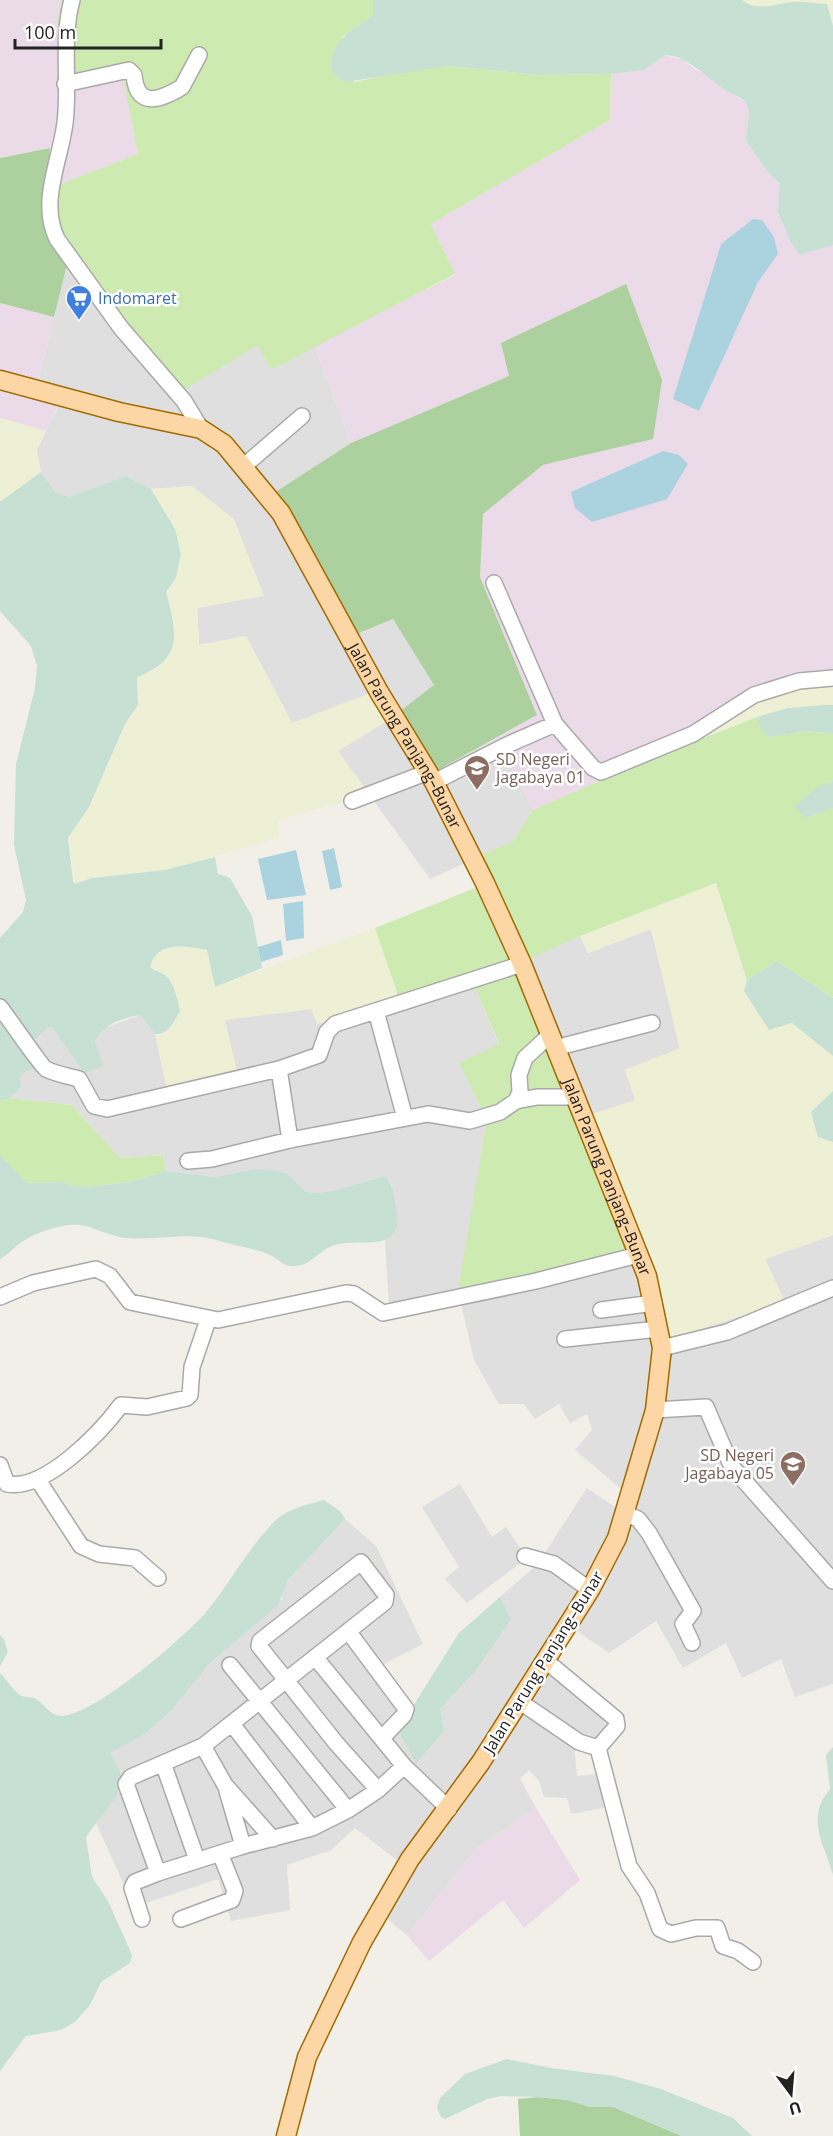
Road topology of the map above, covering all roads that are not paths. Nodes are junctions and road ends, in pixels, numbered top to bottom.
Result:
1 (72, 0) edge
2 (200, 55) dead end
3 (65, 84) junction
4 (0, 380) edge
5 (302, 416) dead end
6 (201, 429) junction
7 (244, 466) junction
8 (494, 583) dead end
9 (833, 678) edge
10 (555, 724) junction
11 (431, 777) junction
12 (352, 801) dead end
13 (522, 964) junction
14 (0, 1007) edge
15 (376, 1011) junction
16 (652, 1023) dead end
17 (553, 1042) junction
18 (279, 1069) junction
19 (575, 1097) junction
20 (516, 1101) junction
21 (405, 1118) junction
22 (290, 1140) junction
23 (188, 1161) dead end
24 (638, 1255) junction
25 (833, 1288) edge
26 (0, 1297) edge
27 (654, 1303) junction
28 (601, 1310) dead end
29 (208, 1320) junction
30 (658, 1329) junction
31 (565, 1340) dead end
32 (662, 1348) junction
33 (654, 1410) junction
34 (0, 1465) edge
35 (38, 1480) junction
36 (626, 1514) junction
37 (525, 1556) dead end
38 (158, 1578) dead end
39 (832, 1579) edge
40 (590, 1590) junction
41 (348, 1631) junction
42 (692, 1643) dead end
43 (315, 1657) junction
44 (544, 1660) junction
45 (230, 1665) dead end
46 (285, 1681) junction
47 (519, 1701) junction
48 (259, 1702) junction
49 (232, 1724) junction
50 (382, 1738) junction
51 (203, 1746) junction
52 (598, 1748) junction
53 (163, 1763) junction
54 (404, 1766) junction
55 (225, 1785) junction
56 (378, 1790) junction
57 (448, 1809) junction
58 (348, 1810) junction
59 (312, 1828) junction
60 (273, 1839) junction
61 (243, 1846) junction
62 (220, 1853) junction
63 (197, 1860) junction
64 (158, 1873) junction
65 (142, 1919) dead end
66 (181, 1919) dead end
67 (753, 1962) dead end
68 (286, 2136) edge

1 - 3 street
2 - 3 street
3 - 6 street
4 - 6 main road, Jalan Parung Panjang–Bunar
5 - 7 street
6 - 7 main road, Jalan Parung Panjang–Bunar
7 - 11 main road, Jalan Parung Panjang–Bunar
8 - 10 street
9 - 10 street
10 - 11 street
11 - 12 street
11 - 13 main road, Jalan Parung Panjang–Bunar
13 - 15 street
13 - 17 main road, Jalan Parung Panjang–Bunar
14 - 18 street
15 - 18 street
15 - 21 street
16 - 17 street
17 - 19 main road, Jalan Parung Panjang–Bunar
17 - 20 street
18 - 22 street
19 - 20 street
19 - 24 main road, Jalan Parung Panjang–Bunar
20 - 21 street
21 - 22 street
22 - 23 street
24 - 27 main road, Jalan Parung Panjang–Bunar
24 - 29 street
25 - 32 street
26 - 29 street
27 - 28 street
27 - 30 main road, Jalan Parung Panjang–Bunar
29 - 35 street
30 - 31 street
30 - 32 main road, Jalan Parung Panjang–Bunar
32 - 33 main road, Jalan Parung Panjang–Bunar
33 - 36 main road, Jalan Parung Panjang–Bunar
33 - 39 street
34 - 35 street
35 - 38 street
36 - 40 main road, Jalan Parung Panjang–Bunar
36 - 42 street
37 - 40 street
40 - 44 main road, Jalan Parung Panjang–Bunar
41 - 43 street
41 - 46 street
41 - 50 street
43 - 46 street
43 - 50 street
44 - 47 main road, Jalan Parung Panjang–Bunar
44 - 52 street
45 - 48 street
46 - 48 street
46 - 56 street
47 - 52 street
47 - 57 main road, Jalan Parung Panjang–Bunar
48 - 49 street
48 - 58 street
49 - 51 street
49 - 59 street
50 - 54 street
51 - 53 street
51 - 55 street
52 - 67 street
53 - 63 street
53 - 64 street
54 - 56 street
54 - 57 street
55 - 60 street
55 - 61 street
56 - 58 street
57 - 68 main road, Jalan Parung Panjang–Bunar
58 - 59 street
59 - 60 street
60 - 61 street
61 - 62 street
62 - 63 street
62 - 66 street
63 - 64 street
64 - 65 street

